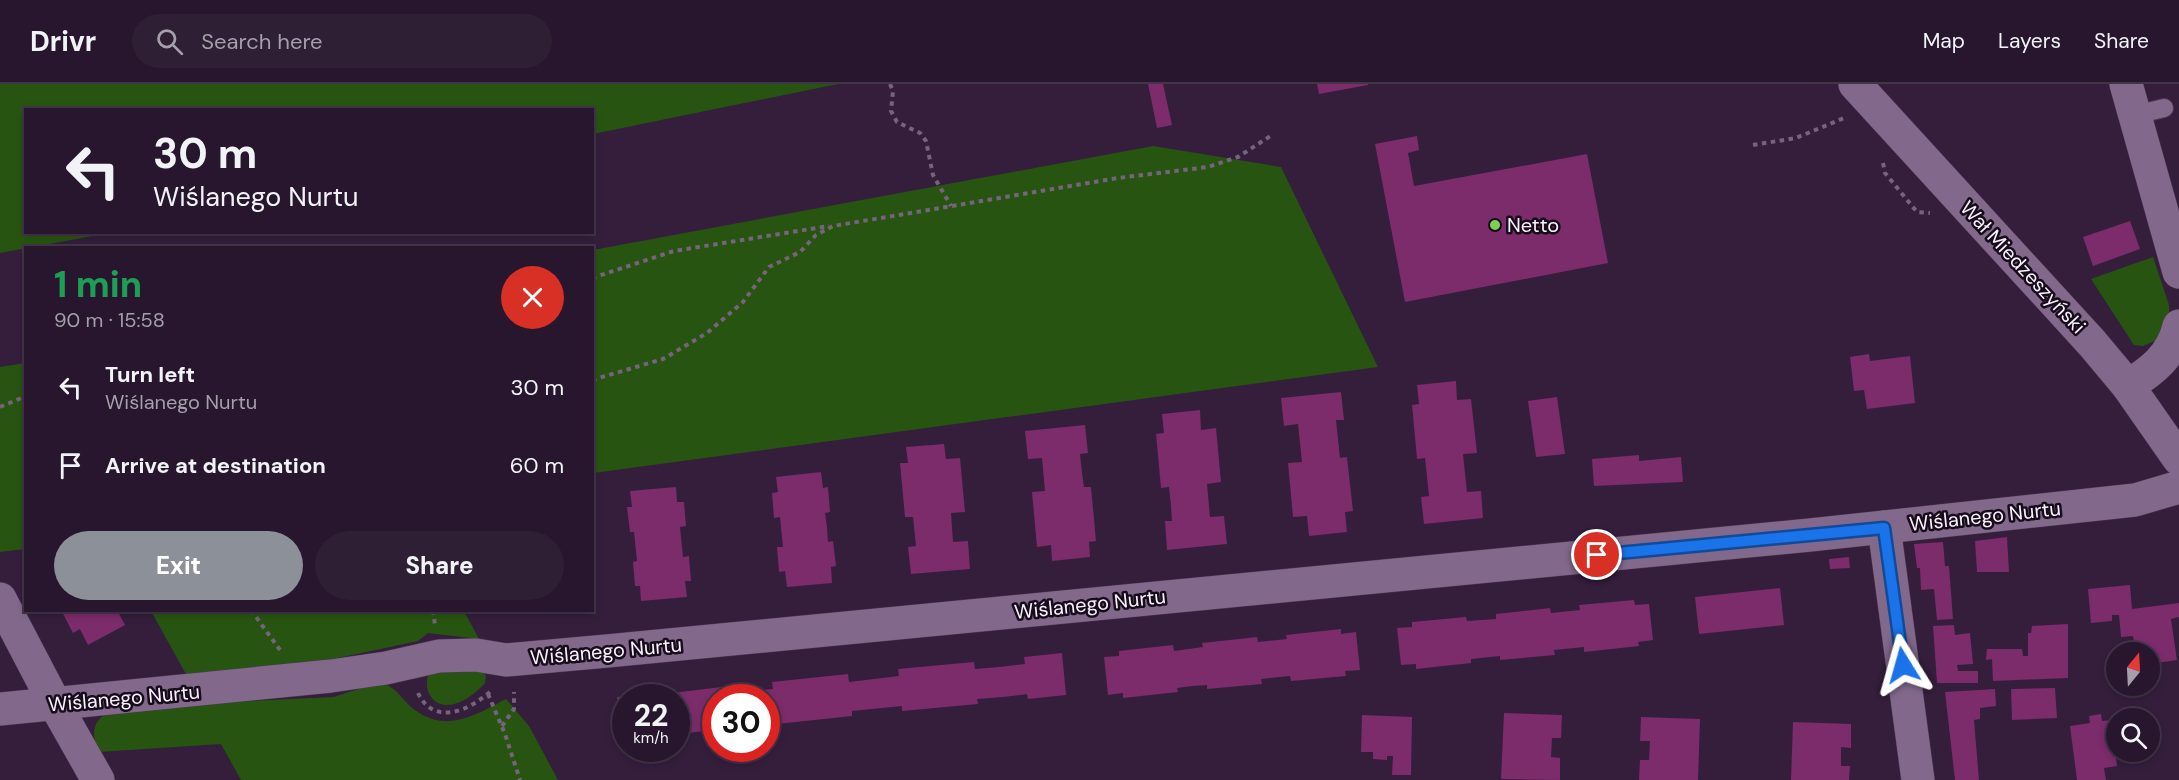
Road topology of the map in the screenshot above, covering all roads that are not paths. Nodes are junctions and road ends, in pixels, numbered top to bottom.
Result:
1 (2126, 84) edge
2 (1854, 99) edge
3 (2179, 272) edge
4 (2179, 326) edge
5 (2128, 386) junction
6 (2179, 459) edge
7 (2179, 487) edge
8 (1884, 528) junction
9 (0, 599) edge
10 (55, 704) junction
11 (0, 709) edge
12 (98, 780) edge
13 (1918, 780) edge

1 - 3 street
2 - 5 street, Wał Miedzeszyński
4 - 5 street
5 - 6 street, Wał Miedzeszyński
7 - 8 street, Wiślanego Nurtu
8 - 10 street, Wiślanego Nurtu
8 - 13 street
9 - 10 street
10 - 11 street, Wiślanego Nurtu
10 - 12 street

